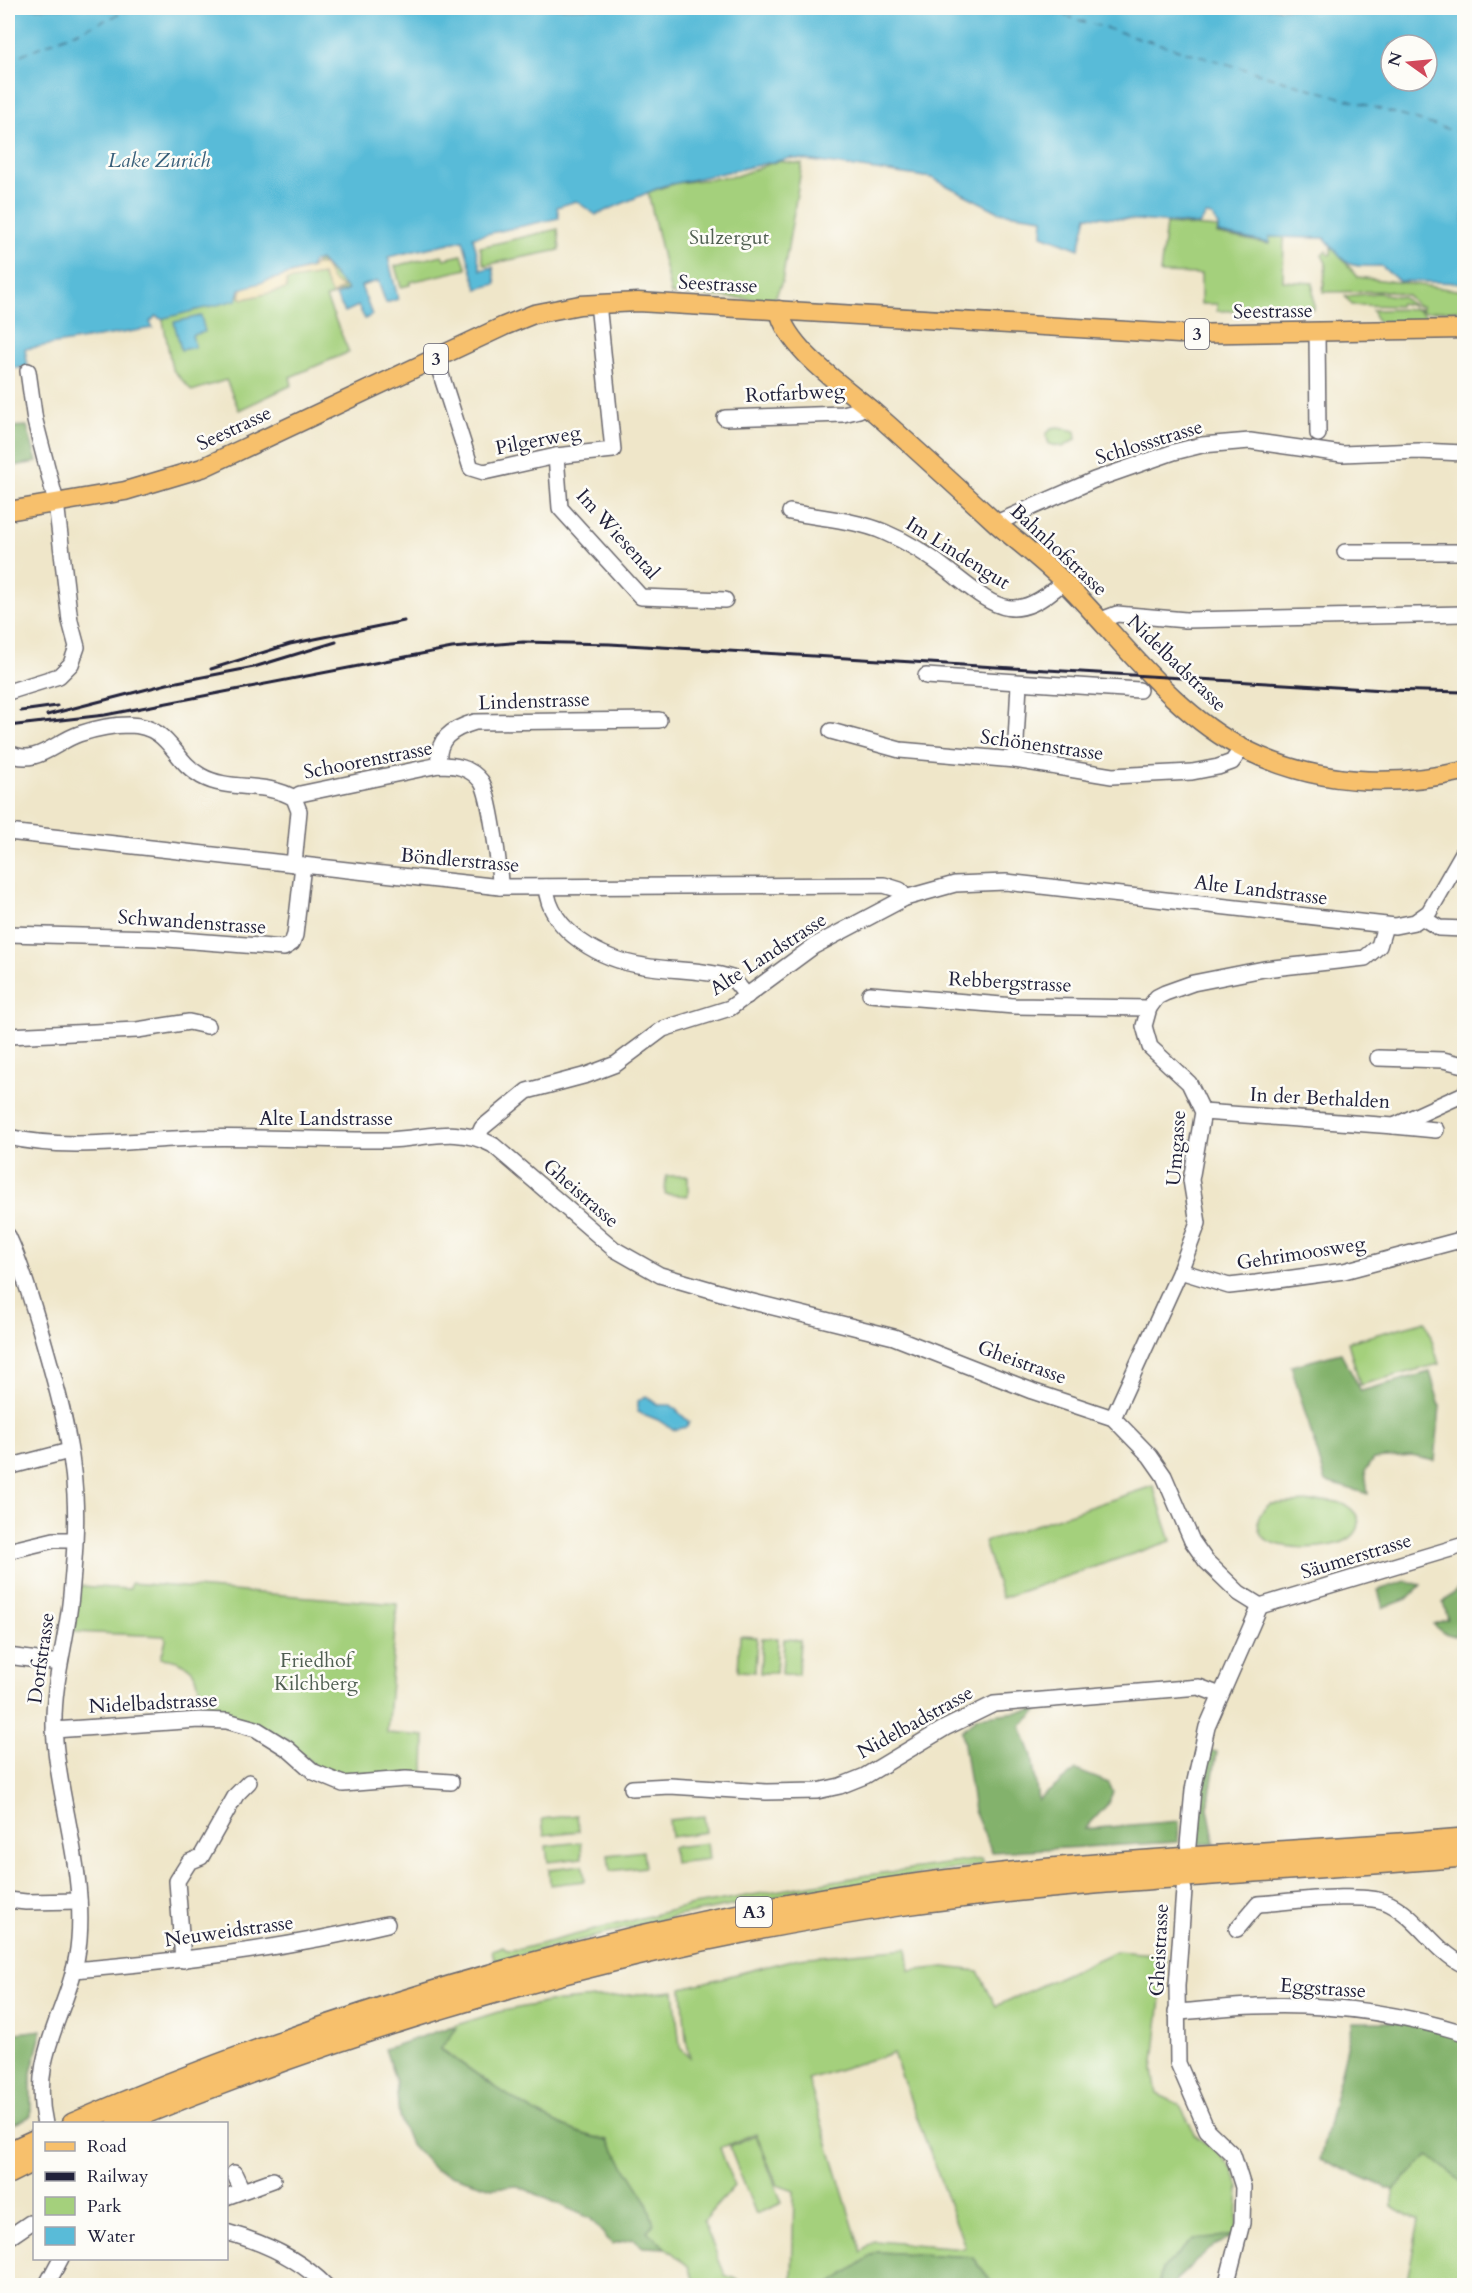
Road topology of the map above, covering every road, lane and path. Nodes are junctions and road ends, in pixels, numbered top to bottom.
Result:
1 (598, 303) junction
2 (778, 310) junction
3 (1464, 329) edge
4 (1317, 332) junction
5 (436, 359) junction
6 (27, 371) dead end
7 (865, 404) junction
8 (725, 418) dead end
9 (1318, 434) dead end
10 (1464, 453) edge
11 (556, 456) junction
12 (56, 502) junction
13 (8, 511) edge
14 (790, 512) dead end
15 (996, 523) junction
16 (1345, 552) dead end
17 (1464, 552) edge
18 (1063, 582) junction
19 (725, 600) dead end
20 (1464, 614) edge
21 (1101, 620) junction
22 (926, 676) dead end
23 (1019, 684) junction
24 (1139, 690) dead end
25 (8, 692) edge
26 (660, 720) dead end
27 (831, 731) dead end
28 (1242, 748) junction
29 (8, 752) edge
30 (1015, 760) junction
31 (439, 765) junction
32 (1464, 771) edge
33 (294, 798) junction
34 (8, 832) edge
35 (1464, 851) edge
36 (299, 864) junction
37 (500, 887) junction
38 (546, 887) junction
39 (905, 898) junction
40 (1423, 918) junction
41 (1385, 926) junction
42 (1464, 929) edge
43 (8, 934) edge
44 (870, 994) dead end
45 (747, 996) junction
46 (1149, 1008) junction
47 (207, 1026) dead end
48 (8, 1036) edge
49 (1378, 1058) dead end
50 (1464, 1065) edge
51 (1464, 1094) edge
52 (1203, 1112) junction
53 (1394, 1126) junction
54 (1436, 1130) dead end
55 (8, 1137) edge
56 (478, 1137) junction
57 (8, 1236) edge
58 (1464, 1239) edge
59 (1180, 1271) junction
60 (1113, 1418) junction
61 (69, 1451) junction
62 (8, 1467) edge
63 (75, 1540) junction
64 (1464, 1545) edge
65 (8, 1551) edge
66 (1260, 1606) junction
67 (8, 1656) edge
68 (59, 1663) junction
69 (1220, 1695) junction
70 (54, 1730) junction
71 (249, 1782) dead end
72 (451, 1782) dead end
73 (639, 1788) dead end
74 (1464, 1839) edge
75 (1188, 1845) dead end
76 (1464, 1856) edge
77 (1184, 1890) dead end
78 (8, 1900) edge
79 (79, 1901) junction
80 (387, 1924) dead end
81 (1237, 1929) dead end
82 (183, 1960) junction
83 (1464, 1965) edge
84 (74, 1970) junction
85 (1176, 2012) junction
86 (1464, 2032) edge
87 (45, 2122) edge
88 (78, 2122) edge
89 (123, 2122) edge
90 (33, 2141) edge
91 (8, 2153) edge
92 (33, 2160) edge
93 (8, 2173) edge
94 (234, 2173) dead end
95 (273, 2180) dead end
96 (242, 2190) junction
97 (228, 2196) edge
98 (30, 2223) dead end
99 (228, 2233) edge
100 (8, 2238) edge
101 (60, 2260) edge
102 (46, 2286) edge
103 (326, 2286) edge
104 (1226, 2286) edge

1 - 2 main road, Seestrasse / 3
1 - 5 main road, Seestrasse / 3
1 - 11 street, Pilgerweg
2 - 4 main road, Seestrasse / 3
2 - 7 main road, Bahnhofstrasse
3 - 4 main road, Seestrasse / 3
4 - 9 street
5 - 11 street, Pilgerweg
5 - 12 main road, Seestrasse / 3
6 - 12 street
7 - 8 street, Rotfarbweg
7 - 15 main road, Bahnhofstrasse
10 - 15 street, Schlossstrasse
11 - 19 street, Im Wiesental
12 - 13 main road, Seestrasse / 3
12 - 25 street
14 - 18 street, Im Lindengut
15 - 18 main road, Bahnhofstrasse
16 - 17 street
18 - 21 main road, Bahnhofstrasse
20 - 21 street, Bahnhofstrasse
21 - 28 main road, Nidelbadstrasse
22 - 23 street
23 - 24 street
23 - 30 street
26 - 31 street, Lindenstrasse
27 - 30 street, Schönenstrasse
28 - 30 street, Schönenstrasse
28 - 32 main road, Nidelbadstrasse
29 - 33 street, Schoorenstrasse
31 - 33 street, Schoorenstrasse
31 - 37 street, Schoorenstrasse
33 - 36 street, Schoorenstrasse
34 - 36 street, Böndlerstrasse
35 - 40 street
36 - 37 street, Böndlerstrasse
36 - 43 street, Schwandenstrasse
37 - 38 street, Böndlerstrasse
38 - 39 street, Böndlerstrasse
38 - 45 street
39 - 41 street, Alte Landstrasse
39 - 45 street, Alte Landstrasse
40 - 41 street, Alte Landstrasse
40 - 42 street
41 - 46 street
44 - 46 street, Rebbergstrasse
45 - 56 street, Alte Landstrasse
46 - 52 street, Umgasse
47 - 48 street
49 - 50 street
51 - 53 street, In der Bethalden
52 - 53 street, In der Bethalden
52 - 59 street, Umgasse
53 - 54 street
55 - 56 street, Alte Landstrasse
56 - 60 street, Gheistrasse
57 - 61 street, Dorfstrasse
58 - 59 street, Gehrimoosweg
59 - 60 street, Umgasse
60 - 66 street, Gheistrasse
61 - 62 street
61 - 63 street, Dorfstrasse
63 - 65 street
63 - 68 street, Dorfstrasse
64 - 66 street, Säumerstrasse
66 - 69 street
67 - 68 street
68 - 70 street, Dorfstrasse
69 - 73 street, Nidelbadstrasse
69 - 75 street
70 - 72 street, Nidelbadstrasse
70 - 79 street, Dorfstrasse
71 - 82 street
74 - 88 highway, A3
76 - 89 highway, A3
77 - 85 street, Gheistrasse
78 - 79 street
79 - 84 street, Dorfstrasse
80 - 82 street, Neuweidstrasse
81 - 83 street
82 - 84 street, Neuweidstrasse
84 - 87 street, Dorfstrasse
85 - 86 street, Eggstrasse
85 - 104 street, Gheistrasse
90 - 91 highway
92 - 93 highway
94 - 96 street
95 - 96 street
96 - 97 street
98 - 100 street
99 - 103 street
101 - 102 street

